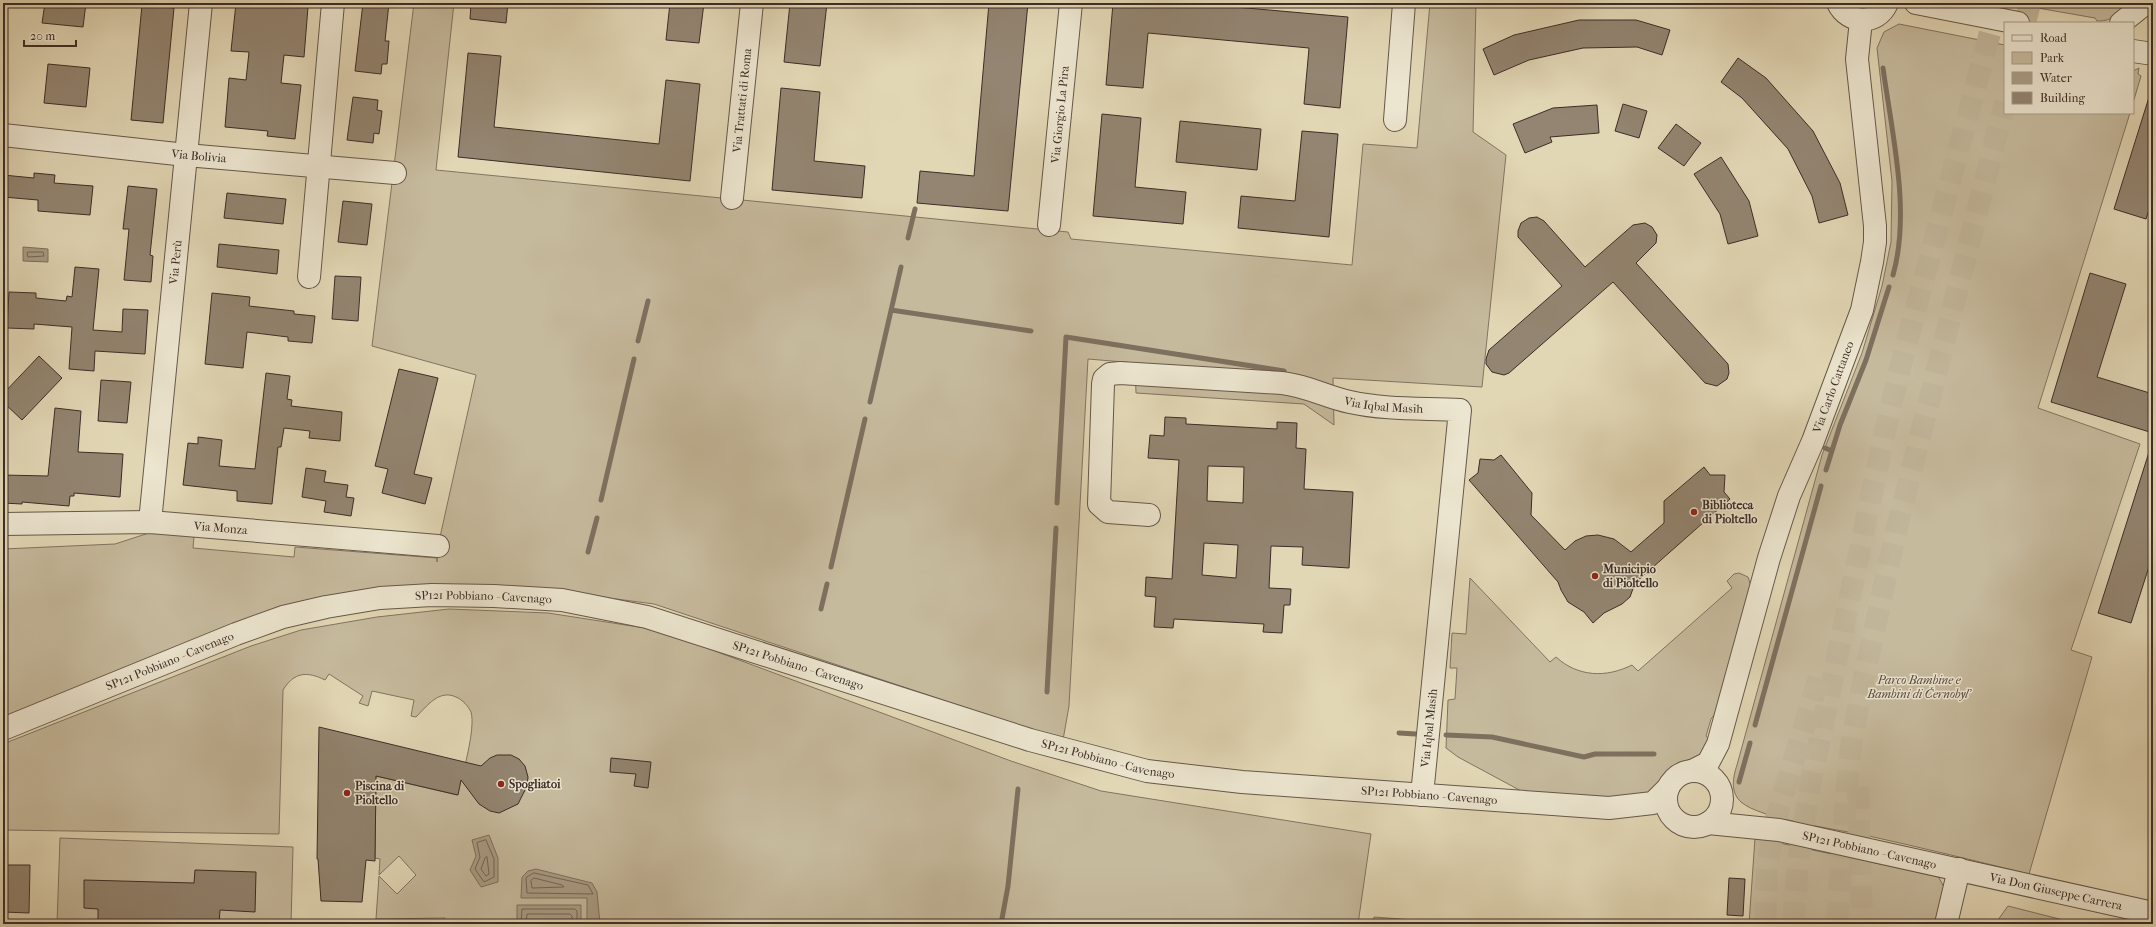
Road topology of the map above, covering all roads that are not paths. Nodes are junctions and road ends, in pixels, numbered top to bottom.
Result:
1 (201, 3) edge
2 (333, 3) edge
3 (752, 3) edge
4 (1071, 3) edge
5 (1404, 3) edge
6 (1838, 3) edge
7 (1888, 3) edge
8 (1916, 3) edge
9 (2146, 3) edge
10 (2153, 12) edge
11 (1861, 20) junction
12 (2010, 22) edge
13 (2135, 38) edge
14 (2153, 54) edge
15 (1395, 120) dead end
16 (3, 135) edge
17 (186, 155) junction
18 (318, 166) junction
19 (395, 173) dead end
20 (732, 198) dead end
21 (1049, 225) dead end
22 (309, 277) dead end
23 (1149, 515) dead end
24 (150, 522) junction
25 (3, 524) edge
26 (438, 546) dead end
27 (3, 730) edge
28 (1718, 744) junction
29 (1692, 771) junction
30 (1668, 788) junction
31 (1720, 789) junction
32 (1422, 795) junction
33 (1609, 808) junction
34 (1680, 823) junction
35 (1708, 823) junction
36 (1779, 830) junction
37 (1960, 869) junction
38 (2153, 913) edge
39 (1946, 924) edge

1 - 17 street, Via Perù
2 - 18 street
3 - 20 street, Via Trattati di Roma
4 - 21 street, Via Giorgio La Pira
5 - 15 street
6 - 11 street
7 - 11 street
8 - 12 street
9 - 13 street
10 - 13 street
11 - 28 street, Via Carlo Cattaneo
13 - 14 street
16 - 17 street, Via Bolivia
17 - 18 street, Via Bolivia
17 - 24 street, Via Perù
18 - 19 street, Via Bolivia
18 - 22 street
23 - 32 street, Via Iqbal Masih
24 - 25 street, Via Monza
24 - 26 street, Via Monza
27 - 32 street, SP121 Pobbiano - Cavenago
28 - 29 street, Via Carlo Cattaneo
28 - 31 street, Via Carlo Cattaneo
29 - 30 street, SP121 Pobbiano - Cavenago
29 - 31 street, SP121 Pobbiano - Cavenago
30 - 33 street, SP121 Pobbiano - Cavenago
30 - 34 street
31 - 35 street
31 - 36 street, SP121 Pobbiano - Cavenago
32 - 33 street, SP121 Pobbiano - Cavenago
33 - 34 street, SP121 Pobbiano - Cavenago
34 - 35 street, SP121 Pobbiano - Cavenago
35 - 36 street, SP121 Pobbiano - Cavenago
36 - 37 street, SP121 Pobbiano - Cavenago
37 - 38 street, Via Don Giuseppe Carrera
37 - 39 street

